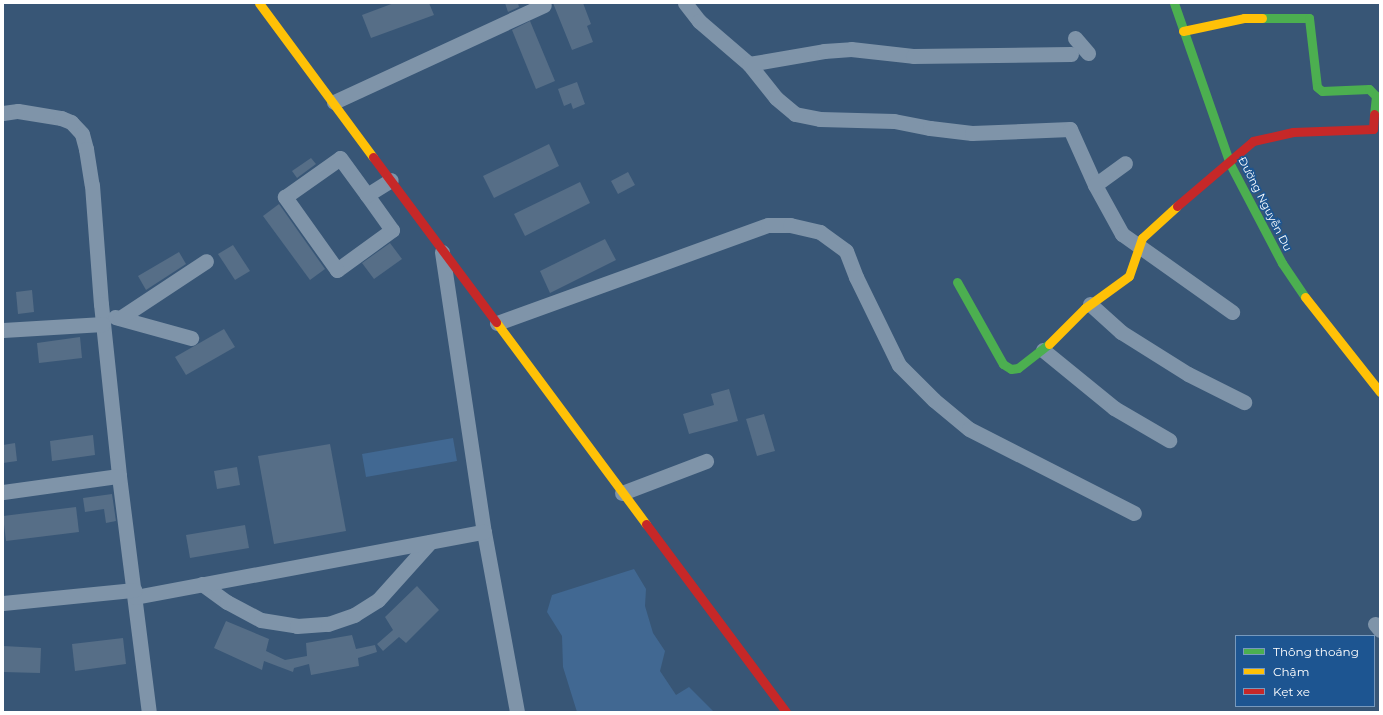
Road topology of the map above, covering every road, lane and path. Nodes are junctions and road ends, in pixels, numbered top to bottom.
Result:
1 (259, 3) edge
2 (684, 3) edge
3 (1174, 3) edge
4 (544, 5) dead end
5 (1184, 31) junction
6 (1074, 38) dead end
7 (1088, 53) dead end
8 (1071, 54) dead end
9 (749, 64) junction
10 (1378, 96) edge
11 (334, 102) junction
12 (3, 113) edge
13 (1125, 164) dead end
14 (1230, 164) junction
15 (391, 180) junction
16 (1096, 186) junction
17 (367, 195) junction
18 (1139, 247) junction
19 (442, 252) junction
20 (206, 261) dead end
21 (957, 282) dead end
22 (1090, 304) junction
23 (1232, 312) dead end
24 (120, 318) junction
25 (103, 319) junction
26 (497, 323) junction
27 (3, 330) edge
28 (191, 338) dead end
29 (1043, 350) junction
30 (1380, 392) edge
31 (1244, 402) dead end
32 (1169, 440) dead end
33 (706, 461) dead end
34 (119, 476) junction
35 (3, 492) edge
36 (622, 493) junction
37 (1134, 513) dead end
38 (484, 532) junction
39 (430, 542) junction
40 (202, 584) junction
41 (135, 594) junction
42 (3, 603) edge
43 (149, 712) edge
44 (517, 712) edge
45 (786, 712) edge

1 - 11 street
2 - 9 street
3 - 5 street, Đường Nguyễn Du
4 - 11 street
5 - 10 street
5 - 14 street, Đường Nguyễn Du
6 - 7 street
8 - 9 street
9 - 16 street
10 - 14 street
11 - 15 street
12 - 25 street
13 - 16 street
14 - 18 street
14 - 30 street, Đường Nguyễn Du
15 - 17 street
15 - 19 street
16 - 18 street
17 - 17 street
18 - 22 street
18 - 23 street
19 - 26 street
19 - 38 street
20 - 24 street
21 - 29 street
22 - 29 street
22 - 31 street
24 - 25 street
24 - 28 street
25 - 27 street
25 - 34 street
26 - 36 street
26 - 37 street
29 - 32 street
33 - 36 street
34 - 35 street
34 - 41 street
36 - 45 street
38 - 39 street
38 - 44 street
39 - 40 street
39 - 40 street
40 - 41 street
41 - 42 street
41 - 43 street

